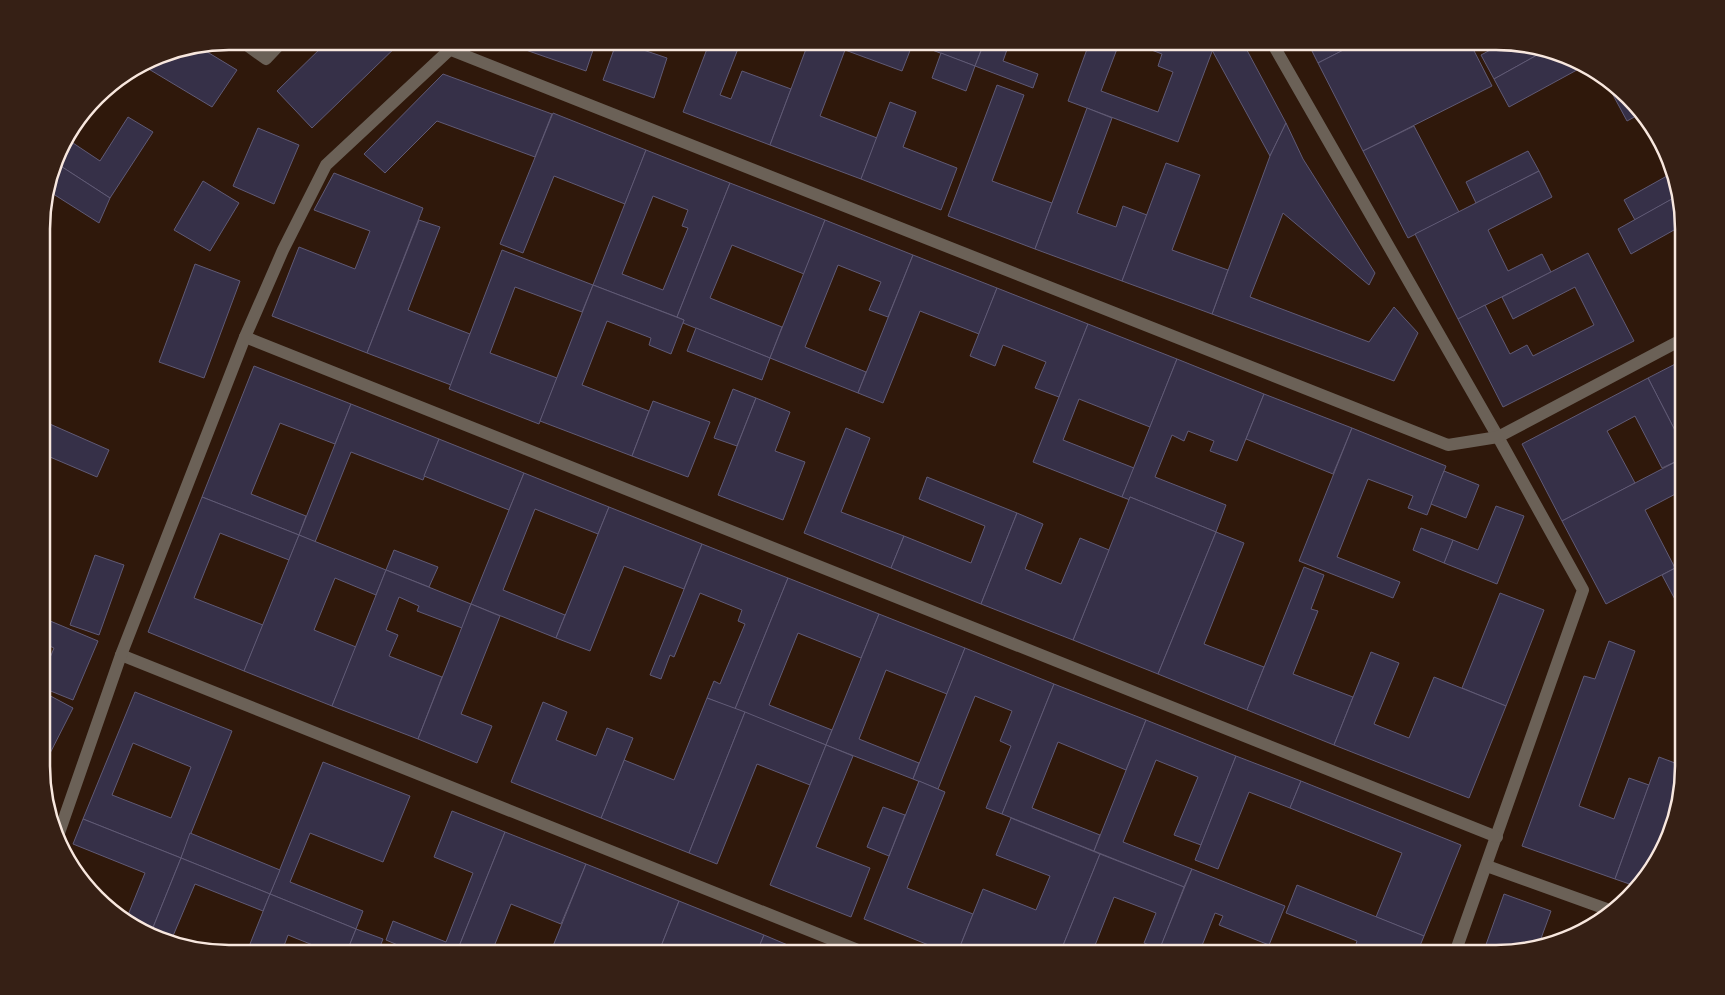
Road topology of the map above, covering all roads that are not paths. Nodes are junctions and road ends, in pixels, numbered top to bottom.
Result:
1 (254, 50) edge
2 (274, 50) edge
3 (451, 50) edge
4 (465, 50) edge
5 (1276, 50) edge
6 (245, 337) junction
7 (1675, 343) edge
8 (1498, 437) junction
9 (121, 655) junction
10 (61, 828) edge
11 (1497, 837) junction
12 (1487, 866) junction
13 (1605, 908) edge
14 (846, 945) edge
15 (1458, 945) edge

1 - 2 street
3 - 6 street
4 - 8 street
5 - 8 street
6 - 9 street
6 - 11 street
7 - 8 street
8 - 11 street
9 - 10 street
9 - 14 street
11 - 12 street
12 - 13 street
12 - 15 street

